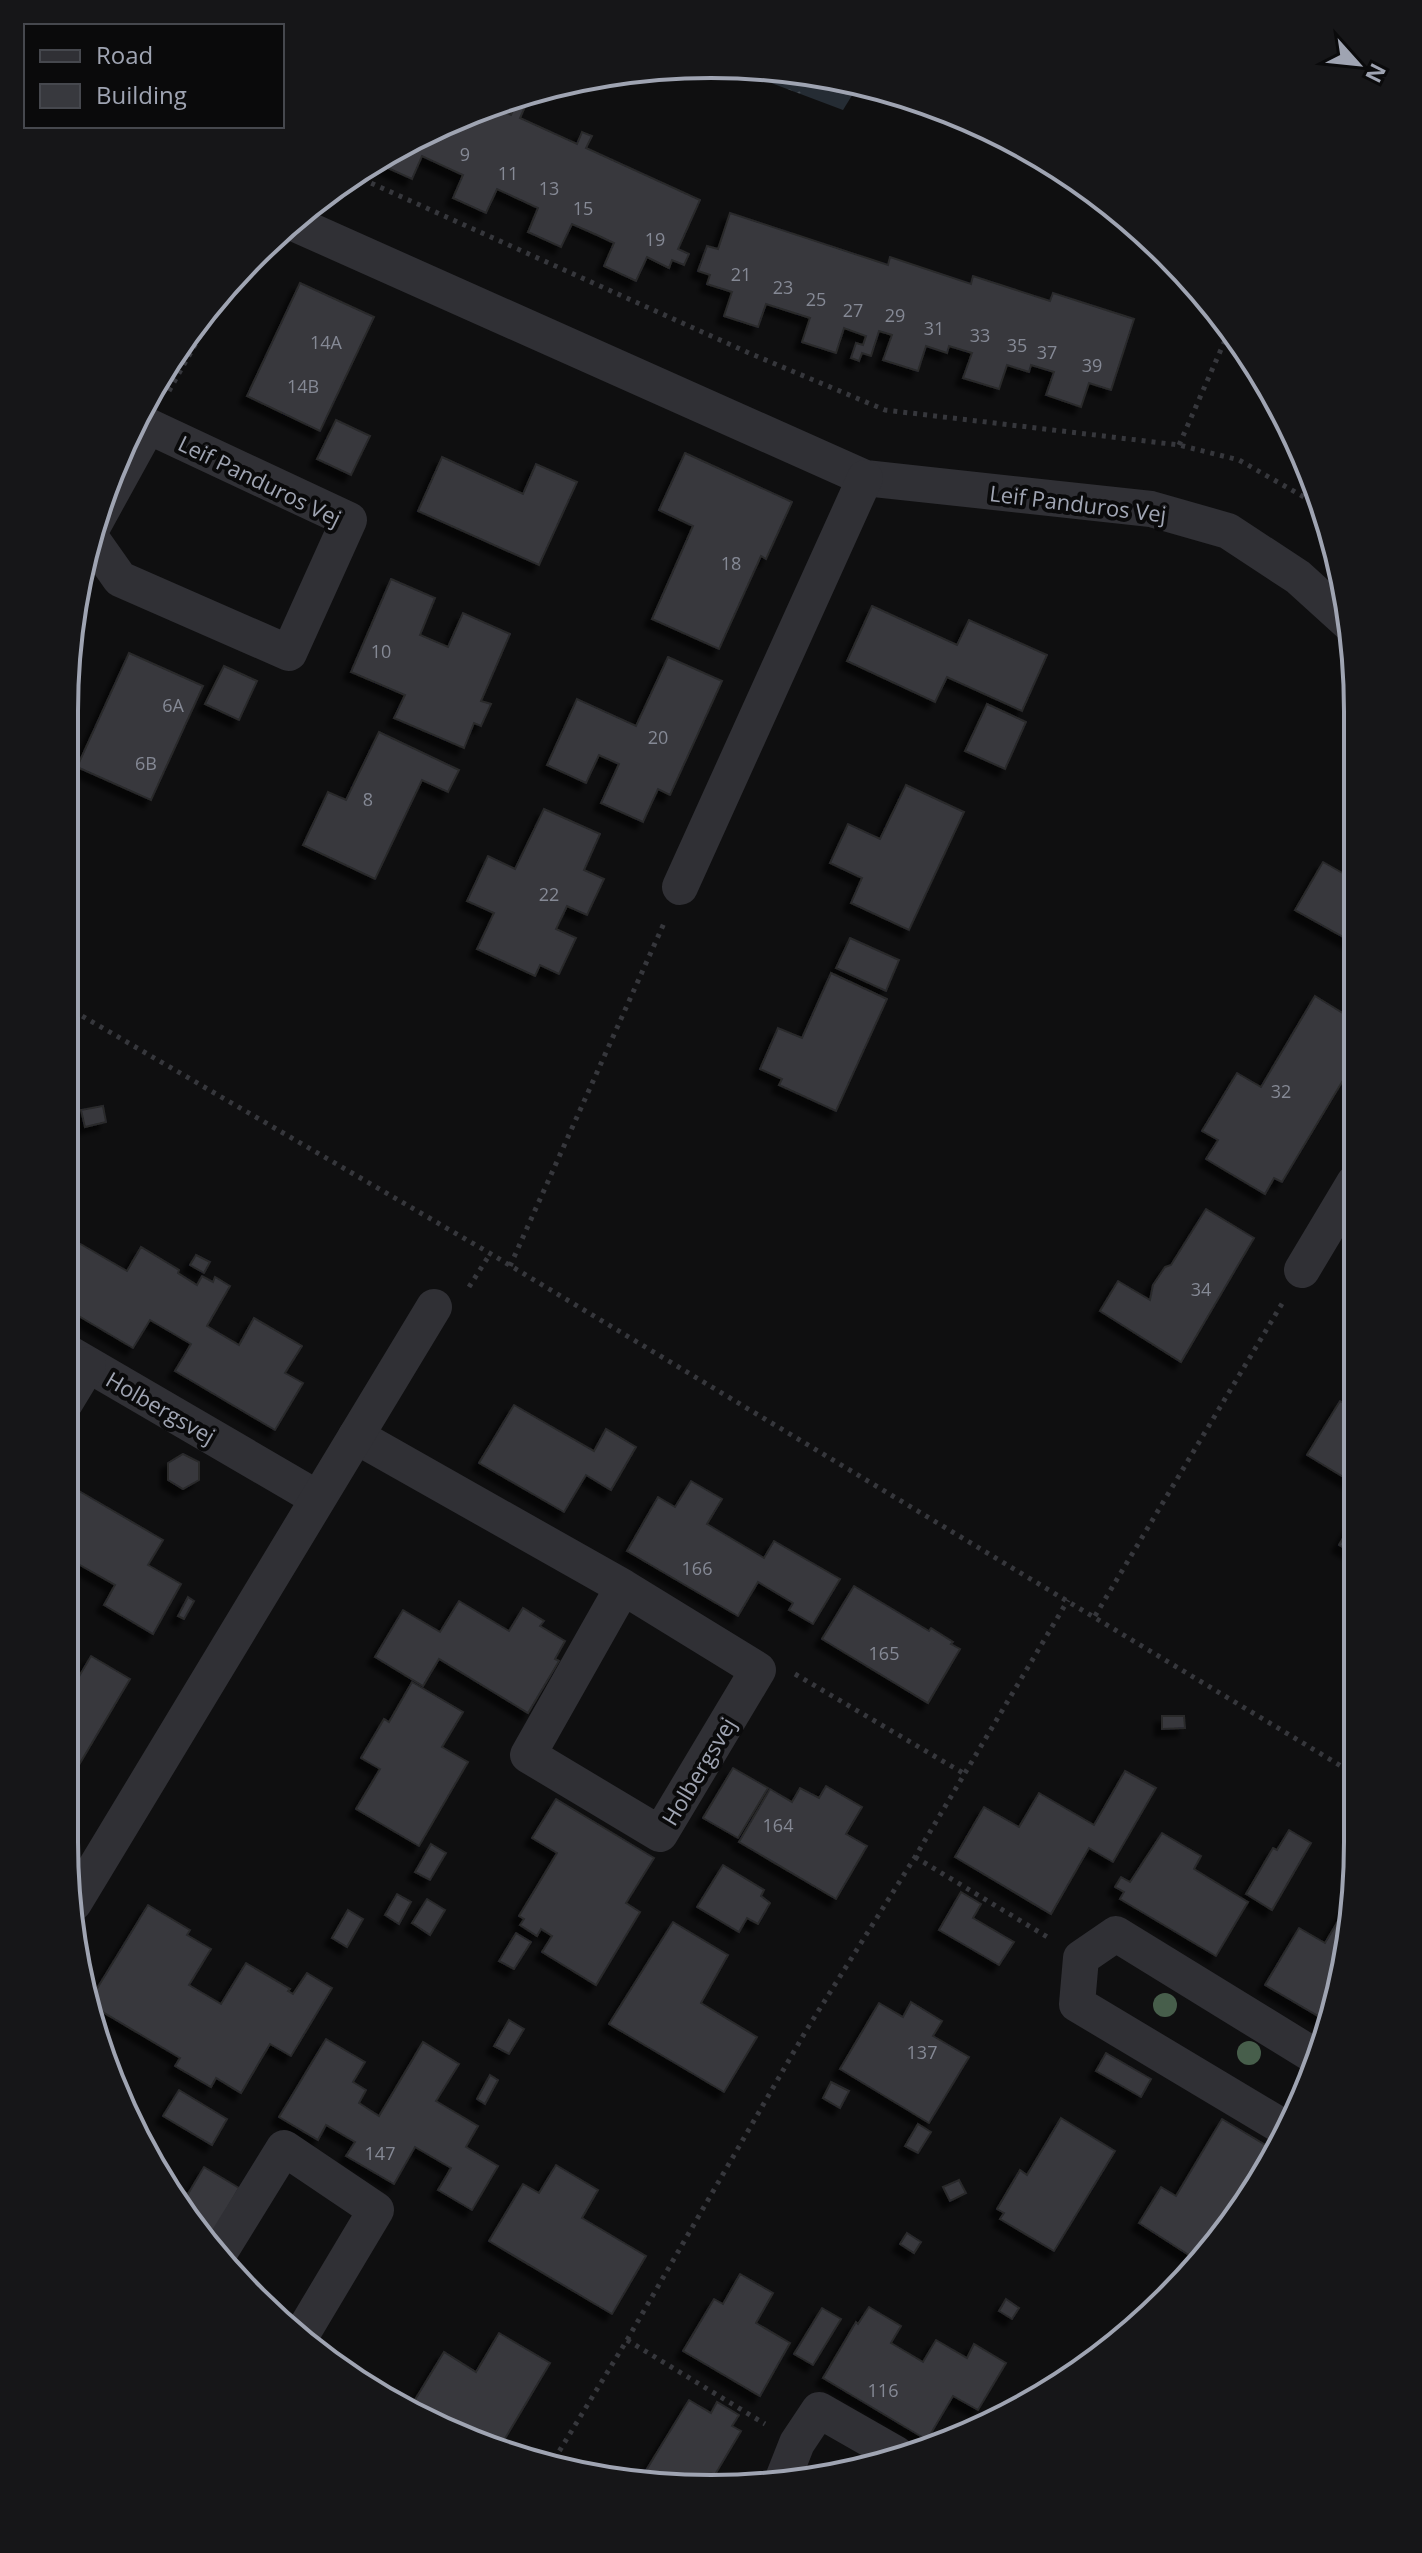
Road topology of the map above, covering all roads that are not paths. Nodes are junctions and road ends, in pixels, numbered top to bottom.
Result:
1 (303, 227) edge
2 (133, 453) edge
3 (865, 478) junction
4 (99, 550) edge
5 (1336, 612) edge
6 (680, 887) road end
7 (1344, 1200) edge
8 (1302, 1270) road end
9 (449, 1300) road end
10 (78, 1359) edge
11 (356, 1436) junction
12 (317, 1498) junction
13 (623, 1587) junction
14 (80, 1893) edge
15 (1308, 2052) edge
16 (1278, 2124) edge
17 (224, 2245) edge
18 (306, 2328) edge
19 (888, 2449) edge
20 (786, 2471) edge

1 - 3 street, Leif Panduros Vej
2 - 4 street, Leif Panduros Vej
3 - 5 street, Leif Panduros Vej
3 - 6 street
7 - 8 street
9 - 11 street
10 - 12 street, Holbergsvej
11 - 12 street
11 - 13 street
12 - 14 street
13 - 13 street, Holbergsvej
15 - 16 street
17 - 18 street
19 - 20 street

